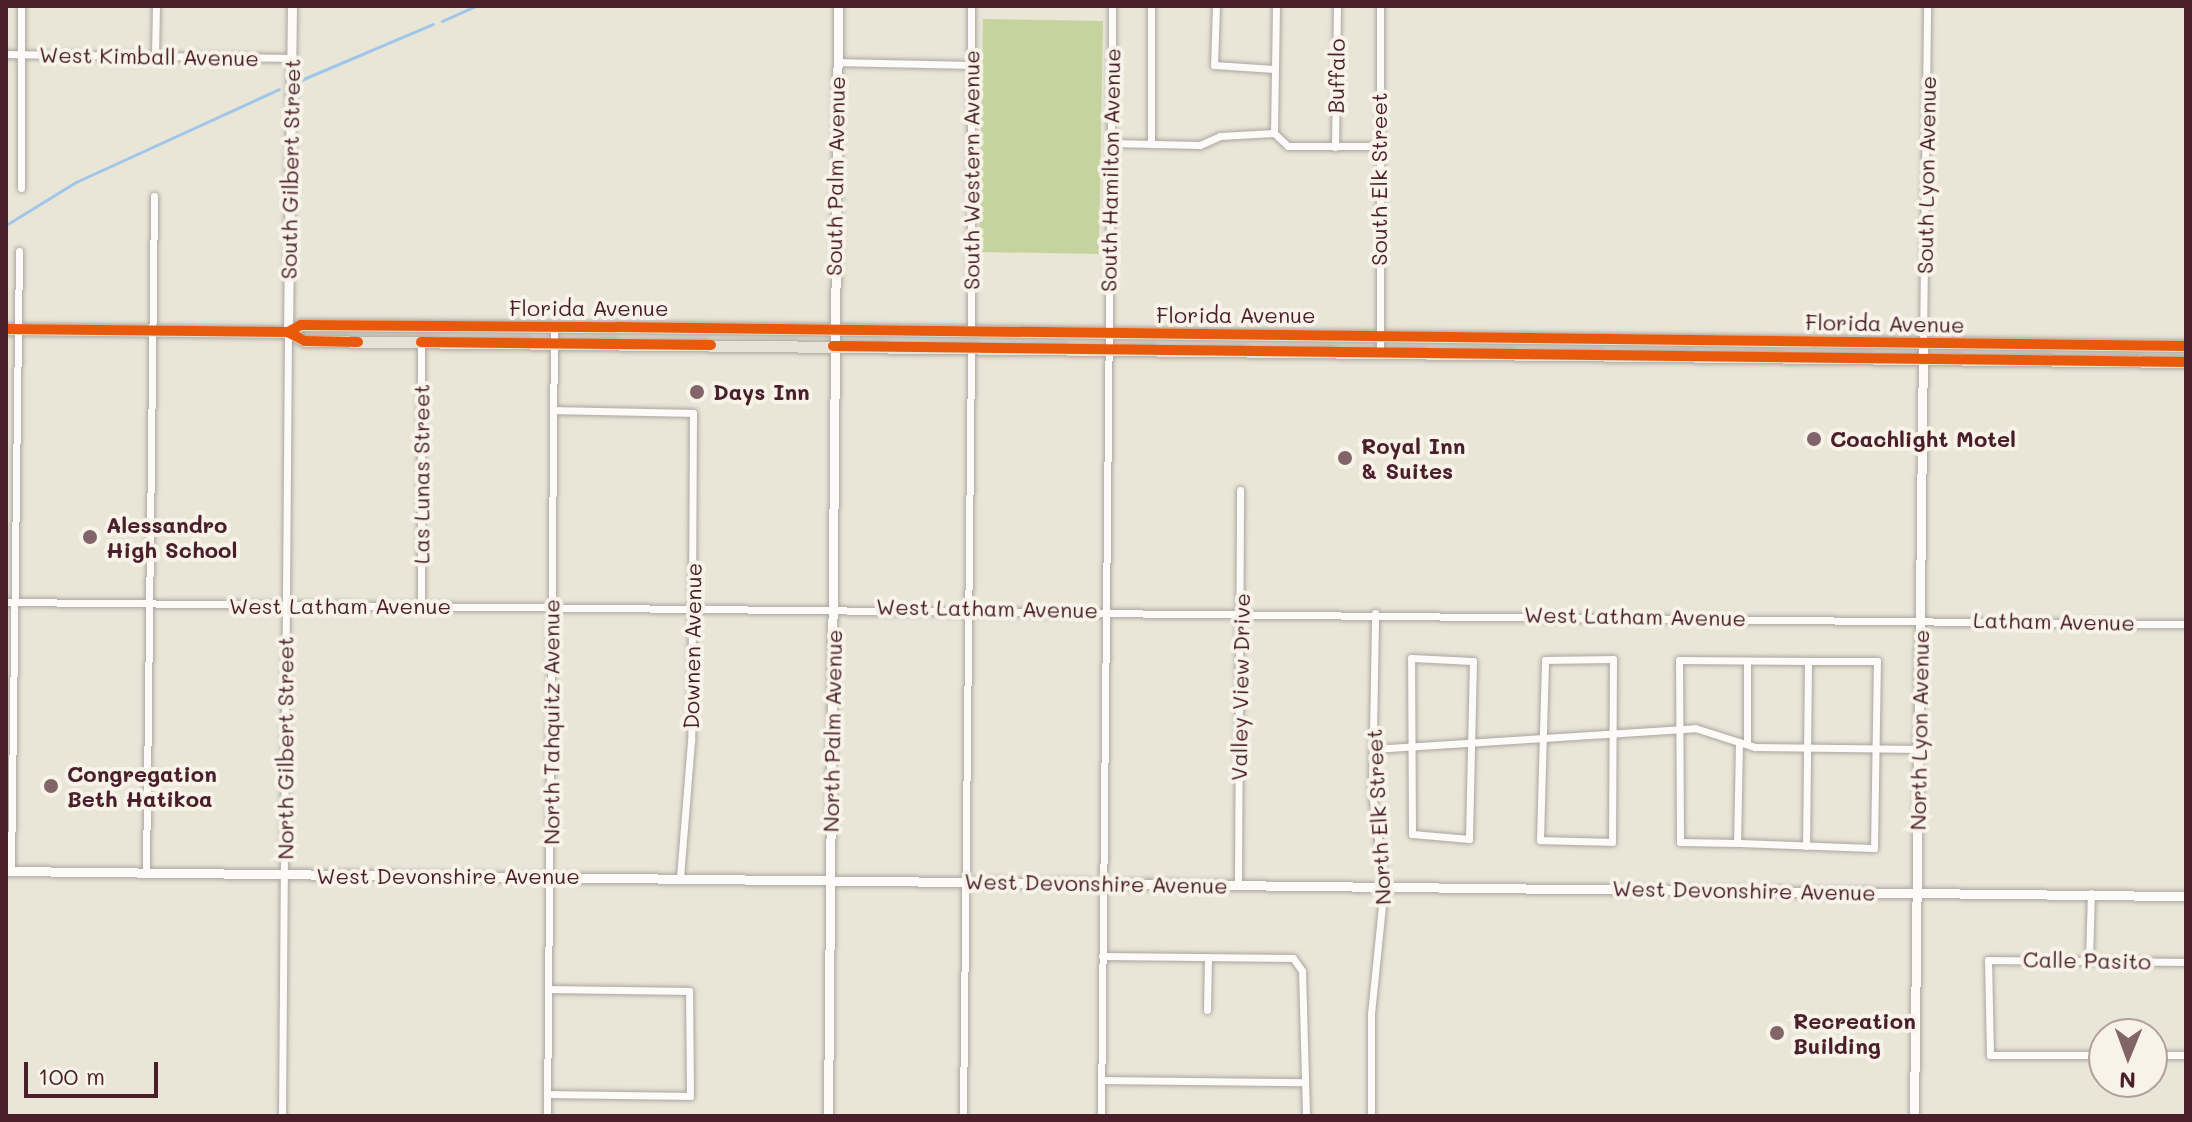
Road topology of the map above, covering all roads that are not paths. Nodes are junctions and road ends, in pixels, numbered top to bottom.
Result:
1 (21, 6) edge
2 (156, 6) edge
3 (292, 6) edge
4 (838, 6) edge
5 (971, 6) edge
6 (1112, 6) edge
7 (1151, 6) edge
8 (1216, 6) edge
9 (1276, 6) edge
10 (1337, 6) edge
11 (1380, 6) edge
12 (1927, 6) edge
13 (6, 54) edge
14 (21, 54) junction
15 (155, 56) junction
16 (292, 58) junction
17 (837, 62) junction
18 (970, 65) junction
19 (1274, 69) junction
20 (1274, 133) junction
21 (1110, 143) junction
22 (1151, 143) junction
23 (1378, 146) junction
24 (1335, 147) junction
25 (21, 188) dead end
26 (154, 196) dead end
27 (19, 251) dead end
28 (492, 327) junction
29 (554, 327) junction
30 (12, 329) edge
31 (152, 331) junction
32 (833, 331) junction
33 (288, 332) junction
34 (971, 333) junction
35 (1108, 334) junction
36 (1380, 336) junction
37 (1704, 340) junction
38 (421, 342) junction
39 (1923, 343) junction
40 (554, 344) junction
41 (833, 346) junction
42 (2186, 346) edge
43 (971, 348) junction
44 (1107, 349) junction
45 (1380, 353) junction
46 (1561, 354) junction
47 (1923, 358) junction
48 (2186, 362) edge
49 (553, 410) junction
50 (1240, 490) dead end
51 (10, 602) edge
52 (149, 604) junction
53 (693, 604) junction
54 (286, 606) junction
55 (833, 606) junction
56 (421, 607) junction
57 (552, 607) junction
58 (965, 608) junction
59 (1105, 610) junction
60 (1242, 611) junction
61 (1375, 613) junction
62 (1921, 619) junction
63 (2186, 624) edge
64 (1747, 661) junction
65 (1808, 661) junction
66 (1681, 730) junction
67 (1543, 738) junction
68 (1614, 738) junction
69 (1743, 743) junction
70 (1474, 745) junction
71 (1809, 747) junction
72 (1876, 748) junction
73 (1373, 749) junction
74 (1410, 749) junction
75 (1919, 749) junction
76 (1737, 843) junction
77 (1806, 846) junction
78 (9, 871) edge
79 (146, 873) junction
80 (284, 874) junction
81 (549, 876) junction
82 (680, 879) junction
83 (831, 880) junction
84 (962, 882) junction
85 (1103, 883) junction
86 (1238, 885) junction
87 (1384, 886) junction
88 (1917, 892) junction
89 (2091, 893) junction
90 (2186, 896) edge
91 (1102, 956) junction
92 (1208, 957) junction
93 (2089, 959) junction
94 (2186, 962) edge
95 (548, 989) junction
96 (1207, 1010) dead end
97 (2088, 1055) edge
98 (1101, 1080) junction
99 (1301, 1082) junction
100 (548, 1094) junction
101 (282, 1116) edge
102 (547, 1116) edge
103 (828, 1116) edge
104 (963, 1116) edge
105 (1101, 1116) edge
106 (1306, 1116) edge
107 (1371, 1116) edge
108 (1914, 1116) edge

1 - 14 street
2 - 15 street
3 - 16 street, South Gilbert Street
4 - 17 street, South Palm Avenue
5 - 18 street, South Western Avenue
6 - 21 street, South Hamilton Avenue
7 - 22 street
8 - 19 street
9 - 19 street
10 - 24 street, Buffalo
11 - 23 street, South Elk Street
12 - 39 street, South Lyon Avenue
13 - 14 street, West Kimball Avenue
14 - 15 street, West Kimball Avenue
14 - 25 street
15 - 16 street, West Kimball Avenue
16 - 33 street, South Gilbert Street
17 - 18 street
17 - 32 street, South Palm Avenue
18 - 34 street, South Western Avenue
19 - 20 street
20 - 22 street
20 - 24 street
21 - 22 street
21 - 35 street, South Hamilton Avenue
23 - 24 street
23 - 36 street, South Elk Street
26 - 31 street
27 - 30 street
28 - 29 main road, Florida Avenue
28 - 33 main road, Florida Avenue
28 - 38 main road
29 - 32 main road, Florida Avenue
29 - 40 street, North Tahquitz Avenue
30 - 31 main road, Florida Avenue
30 - 51 street
31 - 33 main road, Florida Avenue
31 - 52 street
32 - 34 main road, Florida Avenue
32 - 41 street, South Palm Avenue
33 - 38 main road, Florida Avenue
33 - 54 street, North Gilbert Street
34 - 35 main road, Florida Avenue
35 - 36 main road, Florida Avenue
35 - 44 street, South Hamilton Avenue
36 - 37 main road, Florida Avenue
36 - 45 street, South Elk Street
37 - 39 main road, Florida Avenue
37 - 46 main road
38 - 40 main road, Florida Avenue
38 - 56 street, Las Lunas Street
39 - 42 main road, Florida Avenue
39 - 47 street, North Lyon Avenue
40 - 41 main road, Florida Avenue
40 - 49 street, North Tahquitz Avenue
41 - 43 main road, Florida Avenue
41 - 55 street, North Palm Avenue
43 - 44 main road, Florida Avenue
43 - 58 street
44 - 45 main road, Florida Avenue
44 - 59 street, South Hamilton Avenue
45 - 46 main road, Florida Avenue
46 - 47 main road, Florida Avenue
47 - 48 main road, Florida Avenue
47 - 62 street, North Lyon Avenue
49 - 53 street, Downen Avenue
49 - 57 street, North Tahquitz Avenue
50 - 60 street, Valley View Drive
51 - 52 street, West Latham Avenue
51 - 78 street
52 - 54 street, West Latham Avenue
52 - 79 street
53 - 55 street, West Latham Avenue
53 - 57 street, West Latham Avenue
53 - 82 street, Downen Avenue
54 - 56 street, West Latham Avenue
54 - 80 street, North Gilbert Street
55 - 58 street, West Latham Avenue
55 - 83 street, North Palm Avenue
56 - 57 street, West Latham Avenue
57 - 81 street, North Tahquitz Avenue
58 - 59 street, West Latham Avenue
58 - 84 street
59 - 60 street, West Latham Avenue
59 - 85 street, South Hamilton Avenue
60 - 61 street, West Latham Avenue
60 - 86 street, Valley View Drive
61 - 62 street, West Latham Avenue
61 - 73 street, North Elk Street
62 - 63 street, Latham Avenue
62 - 75 street, North Lyon Avenue
64 - 65 street
64 - 66 street
64 - 69 street
65 - 71 street
65 - 72 street
66 - 68 street
66 - 69 street
66 - 76 street
67 - 68 street
67 - 68 street
67 - 68 street
67 - 70 street
69 - 71 street
69 - 76 street
70 - 74 street
70 - 74 street
70 - 74 street
71 - 72 street
71 - 77 street
72 - 75 street
72 - 77 street
73 - 74 street
73 - 87 street, North Elk Street
75 - 88 street, North Lyon Avenue
76 - 77 street
78 - 79 street, West Devonshire Avenue
79 - 80 street, West Devonshire Avenue
80 - 81 street, West Devonshire Avenue
80 - 101 street, North Gilbert Street
81 - 82 street, West Devonshire Avenue
81 - 95 street, North Tahquitz Avenue
82 - 83 street, West Devonshire Avenue
83 - 84 street, West Devonshire Avenue
83 - 103 street, North Palm Avenue
84 - 85 street, West Devonshire Avenue
84 - 104 street
85 - 86 street, West Devonshire Avenue
85 - 91 street, South Hamilton Avenue
86 - 87 street, West Devonshire Avenue
87 - 88 street, West Devonshire Avenue
87 - 107 street, North Elk Street
88 - 89 street, West Devonshire Avenue
88 - 108 street, North Lyon Avenue
89 - 90 street, West Devonshire Avenue
89 - 93 street
91 - 92 street
91 - 98 street, South Hamilton Avenue
92 - 96 street
92 - 99 street
93 - 94 street, Calle Pasito
93 - 97 street, Calle Pasito
95 - 100 street, North Tahquitz Avenue
95 - 100 street
98 - 99 street
98 - 105 street, South Hamilton Avenue
99 - 106 street
100 - 102 street, North Tahquitz Avenue

